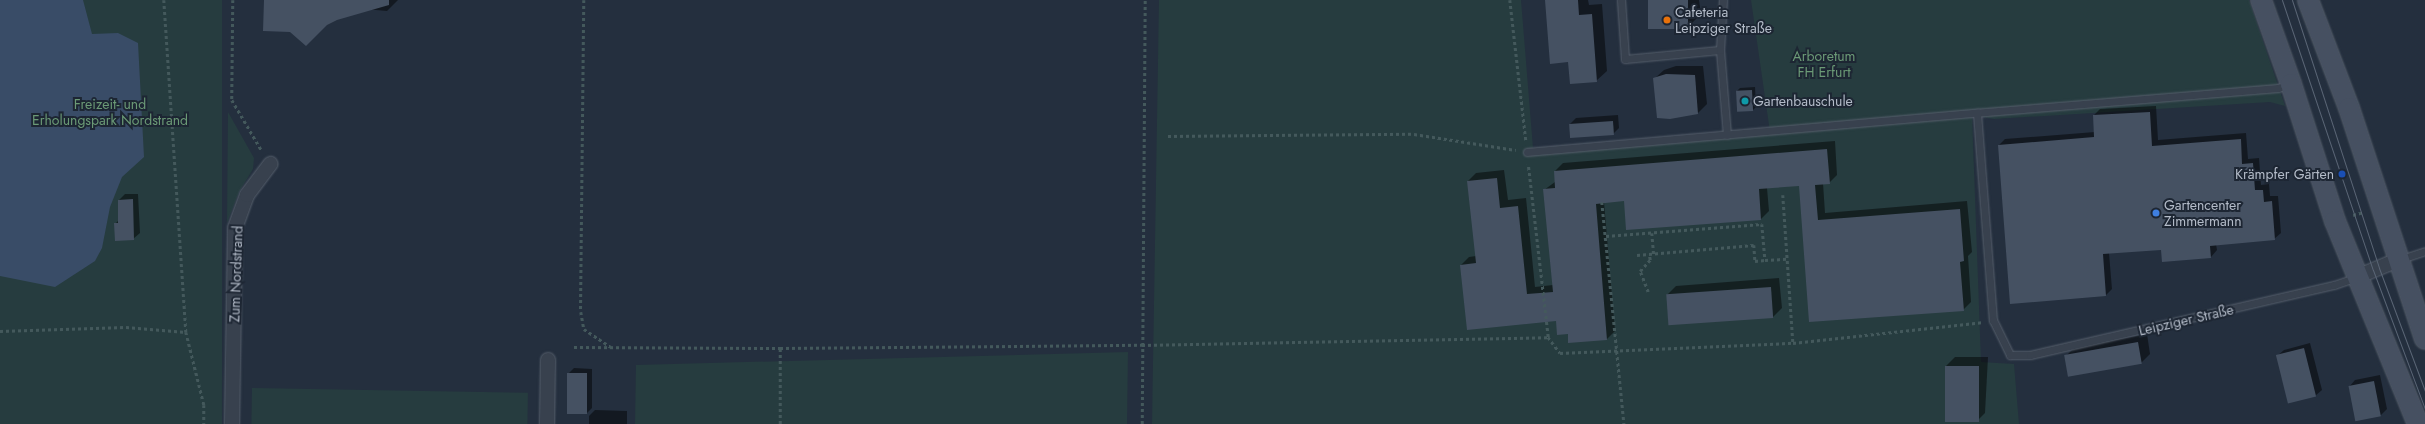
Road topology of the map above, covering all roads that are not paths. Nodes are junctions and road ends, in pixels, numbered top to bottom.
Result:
1 (1621, 0) edge
2 (1723, 0) edge
3 (2261, 0) edge
4 (2308, 0) edge
5 (1720, 50) junction
6 (2291, 84) junction
7 (1977, 113) junction
8 (1727, 135) junction
9 (1527, 152) road end
10 (270, 164) road end
11 (2425, 251) edge
12 (2400, 259) junction
13 (2359, 276) junction
14 (2425, 339) edge
15 (548, 360) dead end
16 (232, 424) edge
17 (547, 424) edge
18 (2418, 424) edge

1 - 5 lane
2 - 5 lane
3 - 6 main road
4 - 12 main road
5 - 8 lane
6 - 7 lane
6 - 13 main road
7 - 8 lane
7 - 13 lane, Leipziger Straße
8 - 9 lane
10 - 16 street, Zum Nordstrand
11 - 12 lane
12 - 13 street, Leipziger Straße
12 - 14 main road
13 - 18 main road
15 - 17 street

